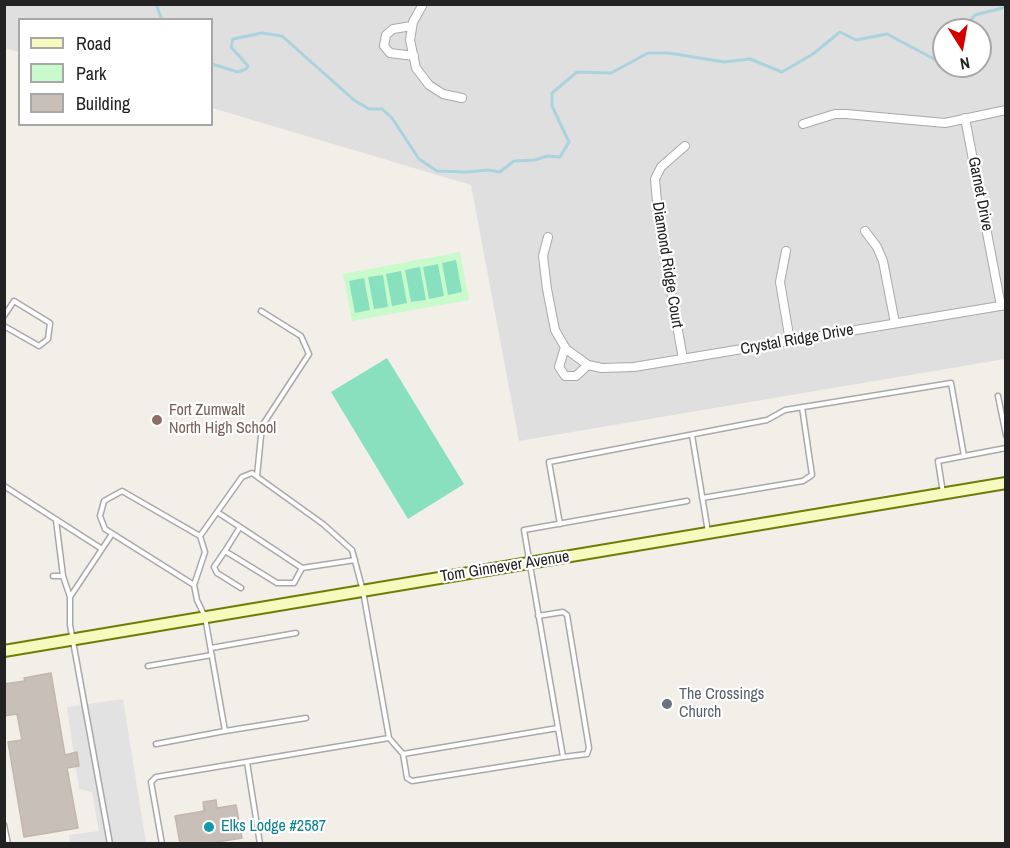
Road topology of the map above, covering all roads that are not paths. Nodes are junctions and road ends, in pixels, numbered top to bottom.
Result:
1 (423, 4) edge
2 (412, 26) junction
3 (414, 56) junction
4 (462, 98) dead end
5 (1005, 110) edge
6 (965, 118) junction
7 (803, 124) dead end
8 (685, 146) dead end
9 (865, 231) dead end
10 (548, 237) dead end
11 (786, 251) dead end
12 (1003, 305) edge
13 (261, 311) dead end
14 (4, 316) edge
15 (895, 323) junction
16 (4, 326) edge
17 (790, 341) junction
18 (565, 347) junction
19 (683, 359) junction
20 (588, 365) junction
21 (998, 396) dead end
22 (802, 408) junction
23 (692, 435) junction
24 (1005, 435) edge
25 (1005, 448) edge
26 (964, 456) junction
27 (257, 477) junction
28 (1005, 483) edge
29 (4, 486) edge
30 (943, 494) junction
31 (702, 498) junction
32 (687, 501) dead end
33 (218, 512) junction
34 (56, 520) junction
35 (560, 524) junction
36 (240, 527) junction
37 (708, 533) junction
38 (112, 534) junction
39 (200, 536) junction
40 (102, 549) junction
41 (225, 551) junction
42 (355, 560) junction
43 (529, 563) junction
44 (303, 568) junction
45 (53, 576) dead end
46 (63, 576) junction
47 (194, 585) junction
48 (242, 588) dead end
49 (363, 591) junction
50 (70, 597) junction
51 (538, 616) junction
52 (205, 617) junction
53 (296, 633) dead end
54 (73, 639) junction
55 (211, 648) junction
56 (4, 651) edge
57 (212, 655) junction
58 (148, 666) dead end
59 (306, 718) dead end
60 (558, 728) junction
61 (225, 731) junction
62 (388, 738) junction
63 (156, 744) dead end
64 (403, 754) junction
65 (563, 758) junction
66 (247, 762) junction
67 (4, 825) edge
68 (8, 843) edge
69 (110, 843) edge
70 (162, 843) edge
71 (260, 843) edge

1 - 2 street
2 - 3 street
2 - 3 street
3 - 4 street
5 - 6 street
6 - 7 street
6 - 12 street, Garnet Drive
8 - 19 street, Diamond Ridge Court
9 - 15 street
10 - 18 street, Crystal Ridge Drive
11 - 17 street
12 - 15 street, Crystal Ridge Drive
13 - 27 lane
14 - 16 lane
15 - 17 street, Crystal Ridge Drive
17 - 19 street, Crystal Ridge Drive
18 - 20 street, Crystal Ridge Drive
18 - 20 street, Crystal Ridge Drive
19 - 20 street, Crystal Ridge Drive
21 - 24 lane
22 - 23 lane
22 - 26 lane
22 - 31 lane
23 - 31 lane
23 - 35 lane
25 - 26 lane
26 - 30 lane
27 - 33 lane
27 - 42 lane
28 - 30 main road, Tom Ginnever Avenue
29 - 34 lane
30 - 37 main road, Tom Ginnever Avenue
31 - 37 lane
32 - 35 lane
33 - 36 lane
33 - 39 lane
34 - 40 lane
34 - 46 lane
35 - 43 lane
36 - 41 lane
36 - 44 lane
37 - 43 main road, Tom Ginnever Avenue
38 - 39 lane
38 - 40 lane
38 - 47 lane
39 - 47 lane
40 - 50 lane
41 - 44 lane
41 - 48 lane
42 - 44 lane
42 - 49 lane
43 - 49 main road, Tom Ginnever Avenue
43 - 51 lane
45 - 46 lane
46 - 50 lane
47 - 52 lane
49 - 52 main road, Tom Ginnever Avenue
49 - 62 lane
50 - 54 lane
51 - 60 lane
51 - 65 lane
52 - 54 main road, Tom Ginnever Avenue
52 - 55 lane
53 - 55 lane
54 - 56 main road, Tom Ginnever Avenue
54 - 69 lane
55 - 57 lane
57 - 58 lane
57 - 61 lane
59 - 61 lane
60 - 64 lane
60 - 65 lane
61 - 63 lane
62 - 64 lane
62 - 66 lane
64 - 65 lane
66 - 70 lane
66 - 71 lane
67 - 68 lane

